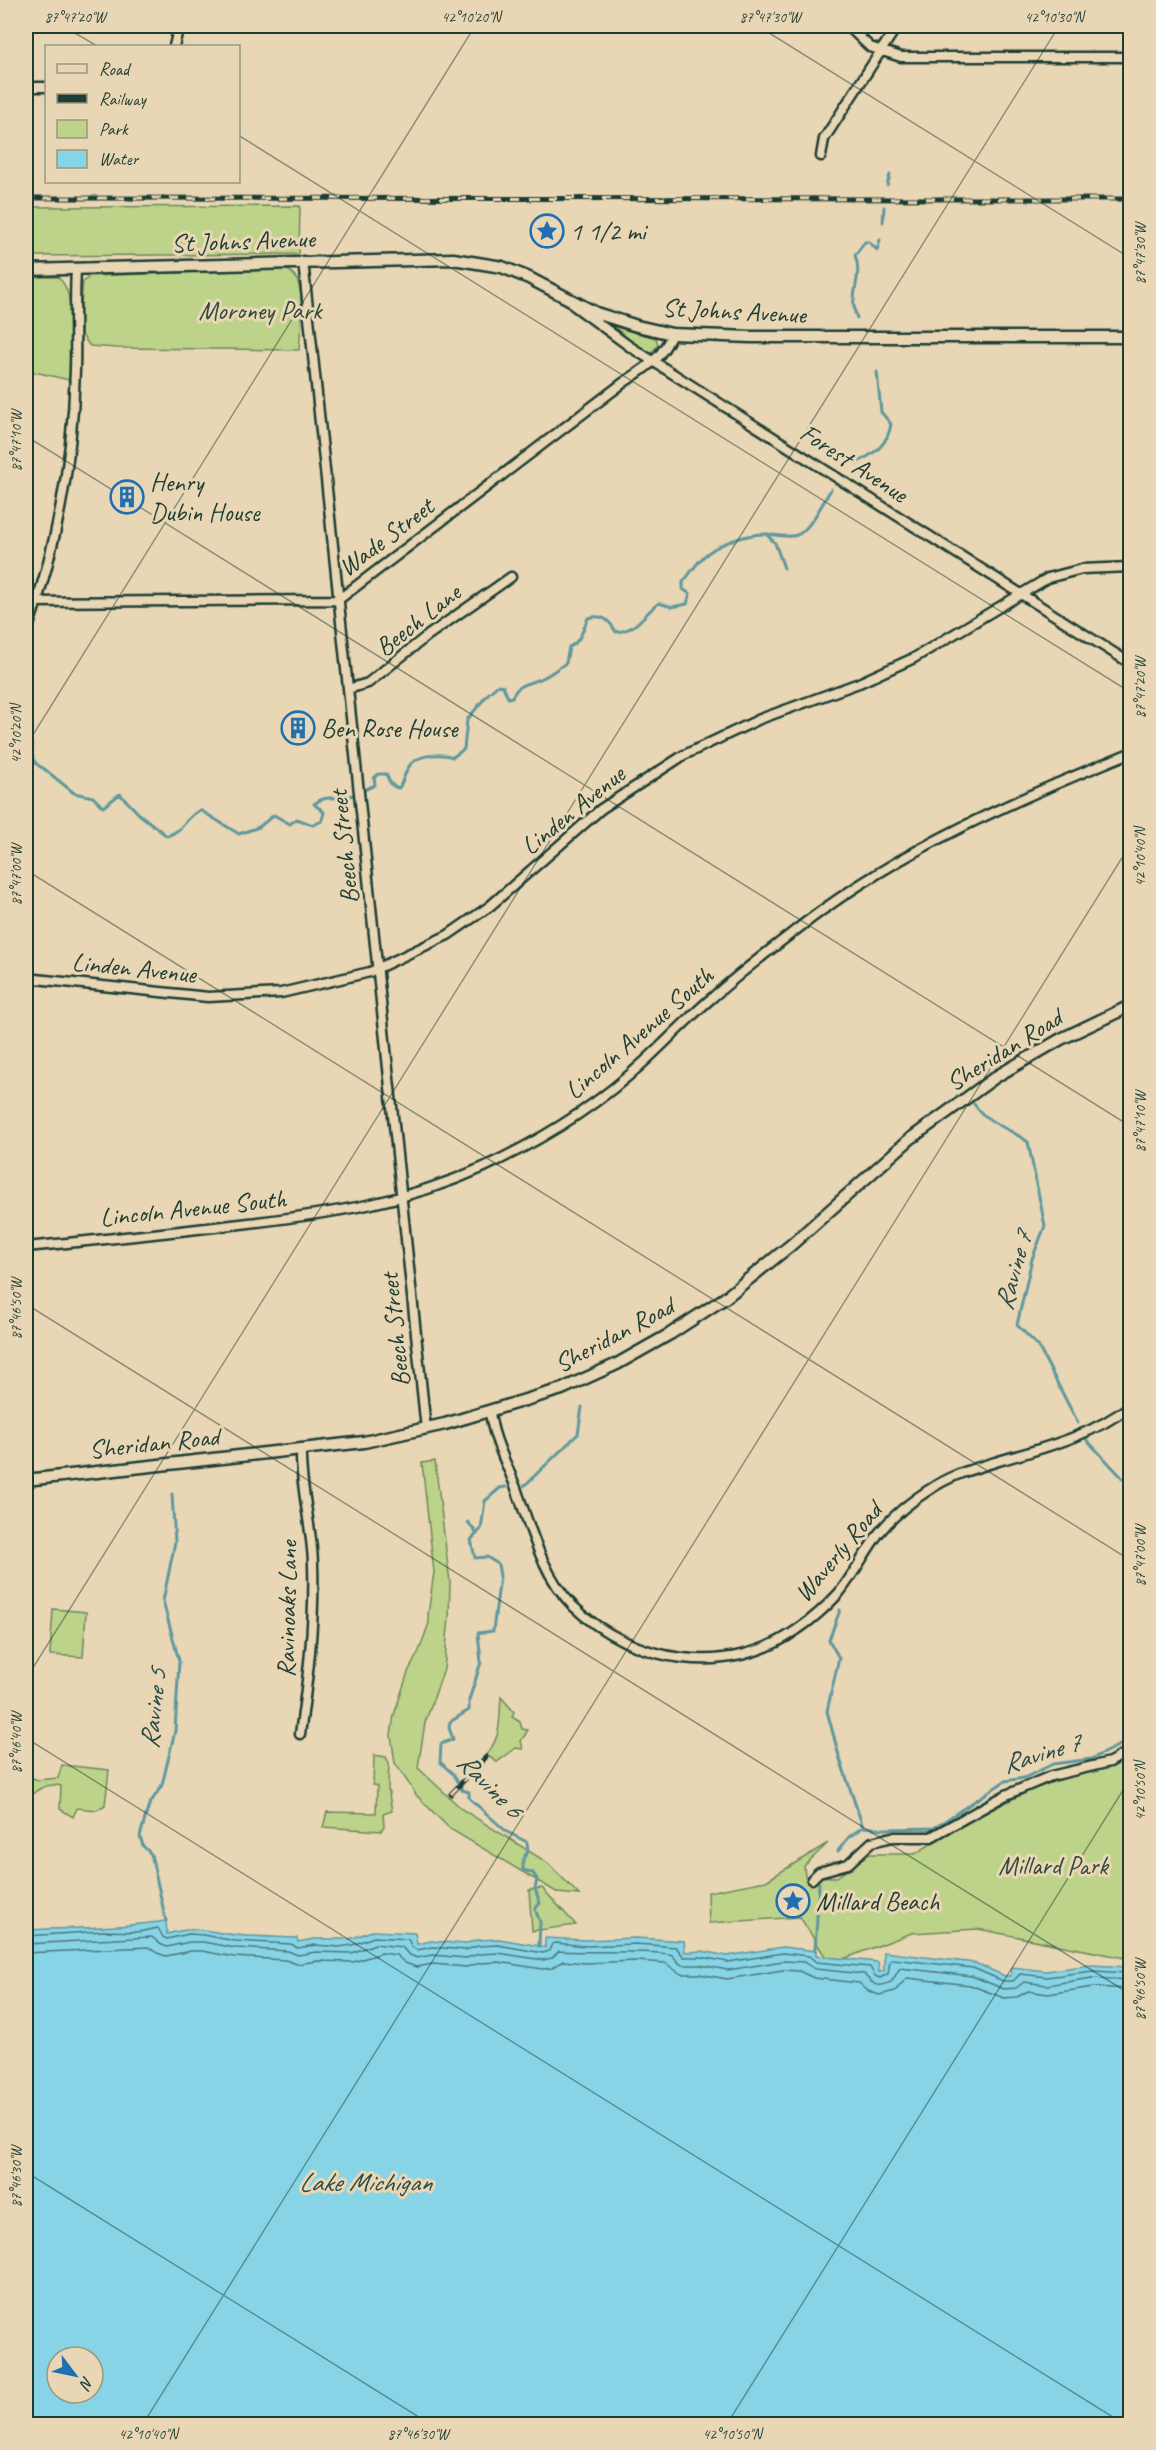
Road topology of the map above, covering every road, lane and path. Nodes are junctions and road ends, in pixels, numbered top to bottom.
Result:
1 (179, 26) edge
2 (848, 26) edge
3 (897, 26) edge
4 (174, 45) edge
5 (880, 52) junction
6 (1131, 57) edge
7 (26, 87) edge
8 (45, 87) edge
9 (821, 156) dead end
10 (303, 261) junction
11 (76, 269) junction
12 (26, 270) edge
13 (558, 293) junction
14 (672, 334) junction
15 (1131, 338) edge
16 (656, 362) junction
17 (1131, 567) edge
18 (511, 577) dead end
19 (1020, 593) junction
20 (38, 600) junction
21 (338, 600) junction
22 (26, 602) edge
23 (26, 634) edge
24 (1131, 663) edge
25 (348, 689) junction
26 (1131, 753) edge
27 (378, 968) junction
28 (26, 978) edge
29 (1131, 1006) edge
30 (403, 1197) junction
31 (26, 1247) edge
32 (1131, 1406) edge
33 (490, 1411) junction
34 (426, 1429) junction
35 (301, 1450) junction
36 (26, 1480) edge
37 (300, 1734) dead end
38 (1131, 1750) edge
39 (812, 1879) dead end

1 - 4 street
2 - 5 street
3 - 5 street
5 - 6 street
5 - 9 street
7 - 8 street
10 - 11 street, St Johns Avenue
10 - 13 street, St Johns Avenue
10 - 21 street, Beech Street
11 - 12 street, St Johns Avenue
11 - 20 street
13 - 14 street, St Johns Avenue
13 - 16 street, Forest Avenue
14 - 15 street, St Johns Avenue
14 - 16 street, Wade Street
16 - 19 street, Forest Avenue
16 - 21 street, Wade Street
17 - 19 street, Linden Avenue
18 - 25 street, Beech Lane
19 - 24 street, Forest Avenue
19 - 27 street, Linden Avenue
20 - 21 street, Wade Street
20 - 22 street, Wade Street
20 - 23 street
21 - 25 street, Beech Street
25 - 27 street, Beech Street
26 - 30 street, Lincoln Avenue South
27 - 28 street, Linden Avenue
27 - 30 street, Beech Street
29 - 33 street, Sheridan Road
30 - 31 street, Lincoln Avenue South
30 - 34 street, Beech Street
32 - 33 street, Waverly Road
33 - 34 street, Sheridan Road
34 - 35 street, Sheridan Road
35 - 36 street, Sheridan Road
35 - 37 street, Ravinoaks Lane
38 - 39 street

